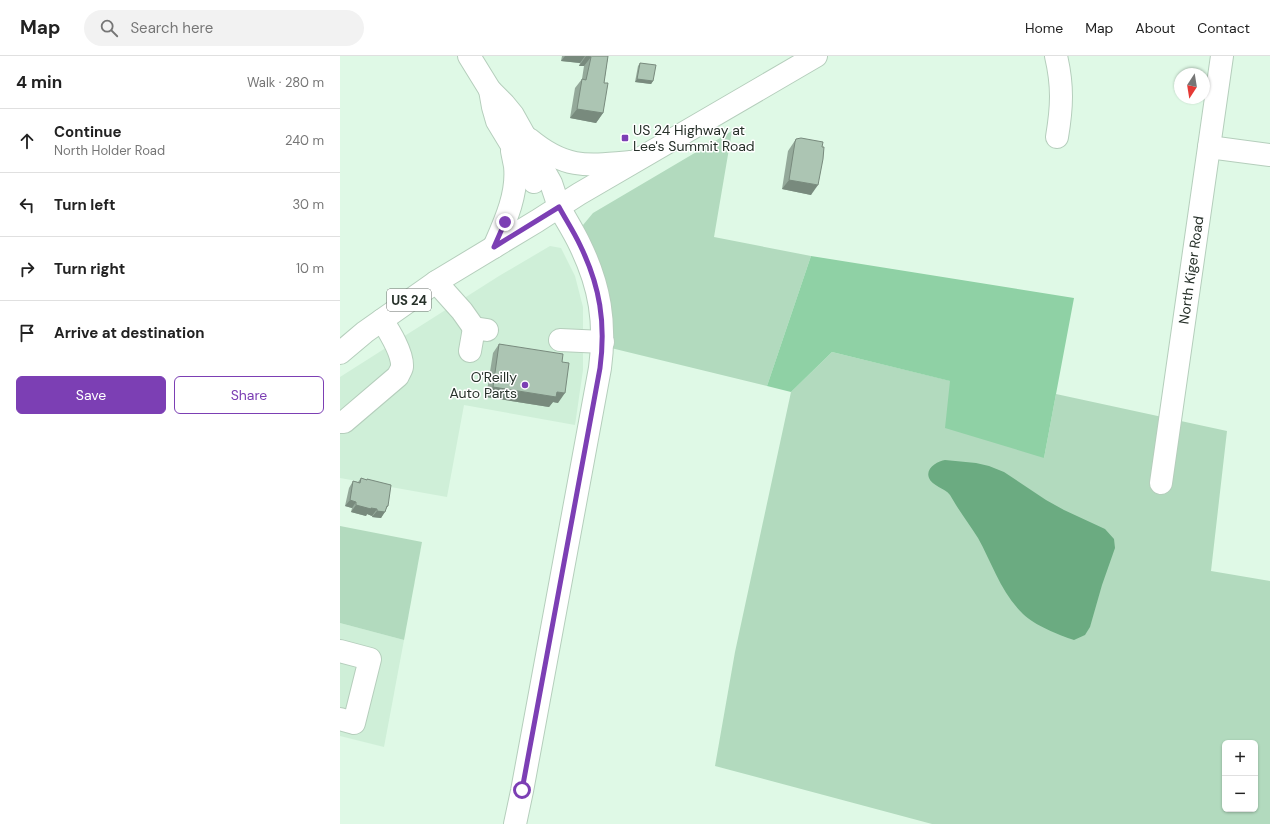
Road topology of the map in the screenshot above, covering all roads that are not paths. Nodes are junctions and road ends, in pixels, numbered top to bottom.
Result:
1 (469, 56) edge
2 (816, 56) edge
3 (1056, 56) edge
4 (1222, 56) edge
5 (1057, 137) dead end
6 (517, 138) junction
7 (1209, 147) junction
8 (1270, 155) edge
9 (635, 162) junction
10 (559, 207) junction
11 (494, 247) junction
12 (436, 282) junction
13 (382, 320) junction
14 (560, 340) dead end
15 (603, 342) junction
16 (470, 351) dead end
17 (340, 353) edge
18 (340, 422) edge
19 (1161, 483) dead end
20 (340, 651) edge
21 (340, 719) edge
22 (515, 824) edge

1 - 6 street
2 - 9 street, US 24
3 - 5 street
4 - 7 street, North Kiger Road
6 - 9 street
6 - 10 street
6 - 11 street
7 - 8 street
7 - 19 street, North Kiger Road
9 - 10 street, US 24
10 - 11 street, US 24
10 - 15 street
11 - 12 street, US 24
12 - 13 street, US 24
12 - 16 street
13 - 17 street, US 24
13 - 18 street
14 - 15 street
15 - 22 street
20 - 21 street

